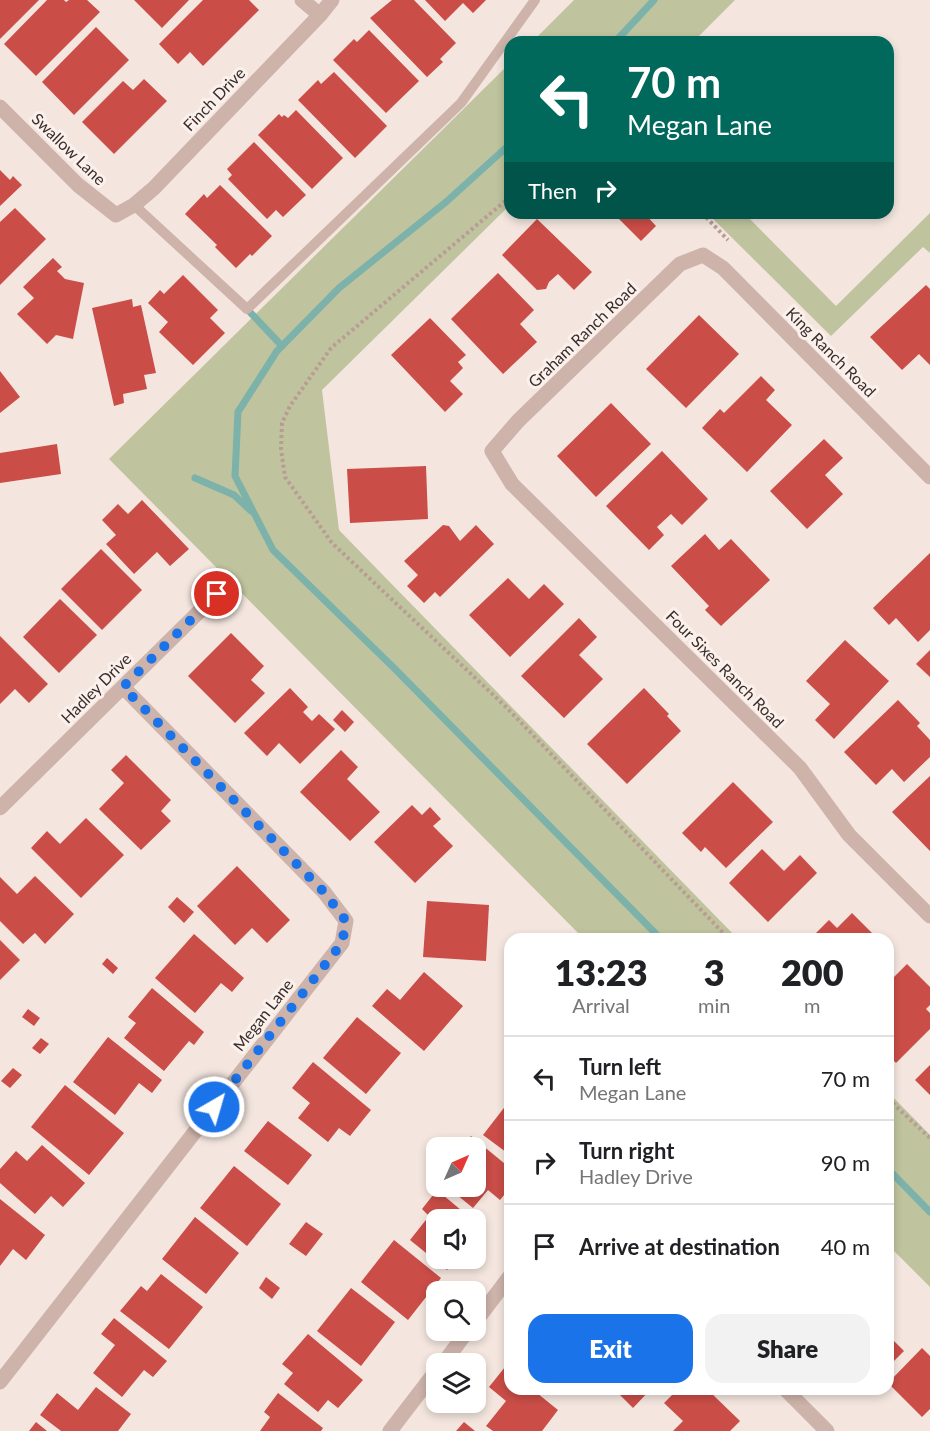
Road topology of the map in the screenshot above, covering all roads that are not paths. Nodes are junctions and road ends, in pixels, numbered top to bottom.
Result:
1 (302, 0) edge
2 (332, 0) edge
3 (535, 0) edge
4 (320, 15) junction
5 (509, 36) edge
6 (504, 43) edge
7 (0, 107) edge
8 (134, 205) junction
9 (116, 215) joint
10 (704, 255) joint
11 (492, 451) joint
12 (930, 477) edge
13 (217, 594) dead end
14 (123, 687) junction
15 (0, 808) edge
16 (930, 916) edge
17 (504, 1284) edge
18 (486, 1308) edge
19 (460, 1341) edge
20 (450, 1353) edge
21 (0, 1382) edge
22 (426, 1384) edge
23 (791, 1395) edge
24 (390, 1431) edge
25 (827, 1431) edge

1 - 4 street
2 - 4 street, Finch Drive
3 - 5 lane
4 - 8 street, Finch Drive
6 - 8 lane
7 - 9 street, Swallow Lane
8 - 9 street, Finch Drive
10 - 11 street, Graham Ranch Road
10 - 12 street, King Ranch Road
11 - 16 street, Four Sixes Ranch Road
13 - 14 street, Hadley Drive
14 - 15 street, Hadley Drive
14 - 21 street, Megan Lane
17 - 18 street
19 - 20 street
22 - 24 street
23 - 25 street

